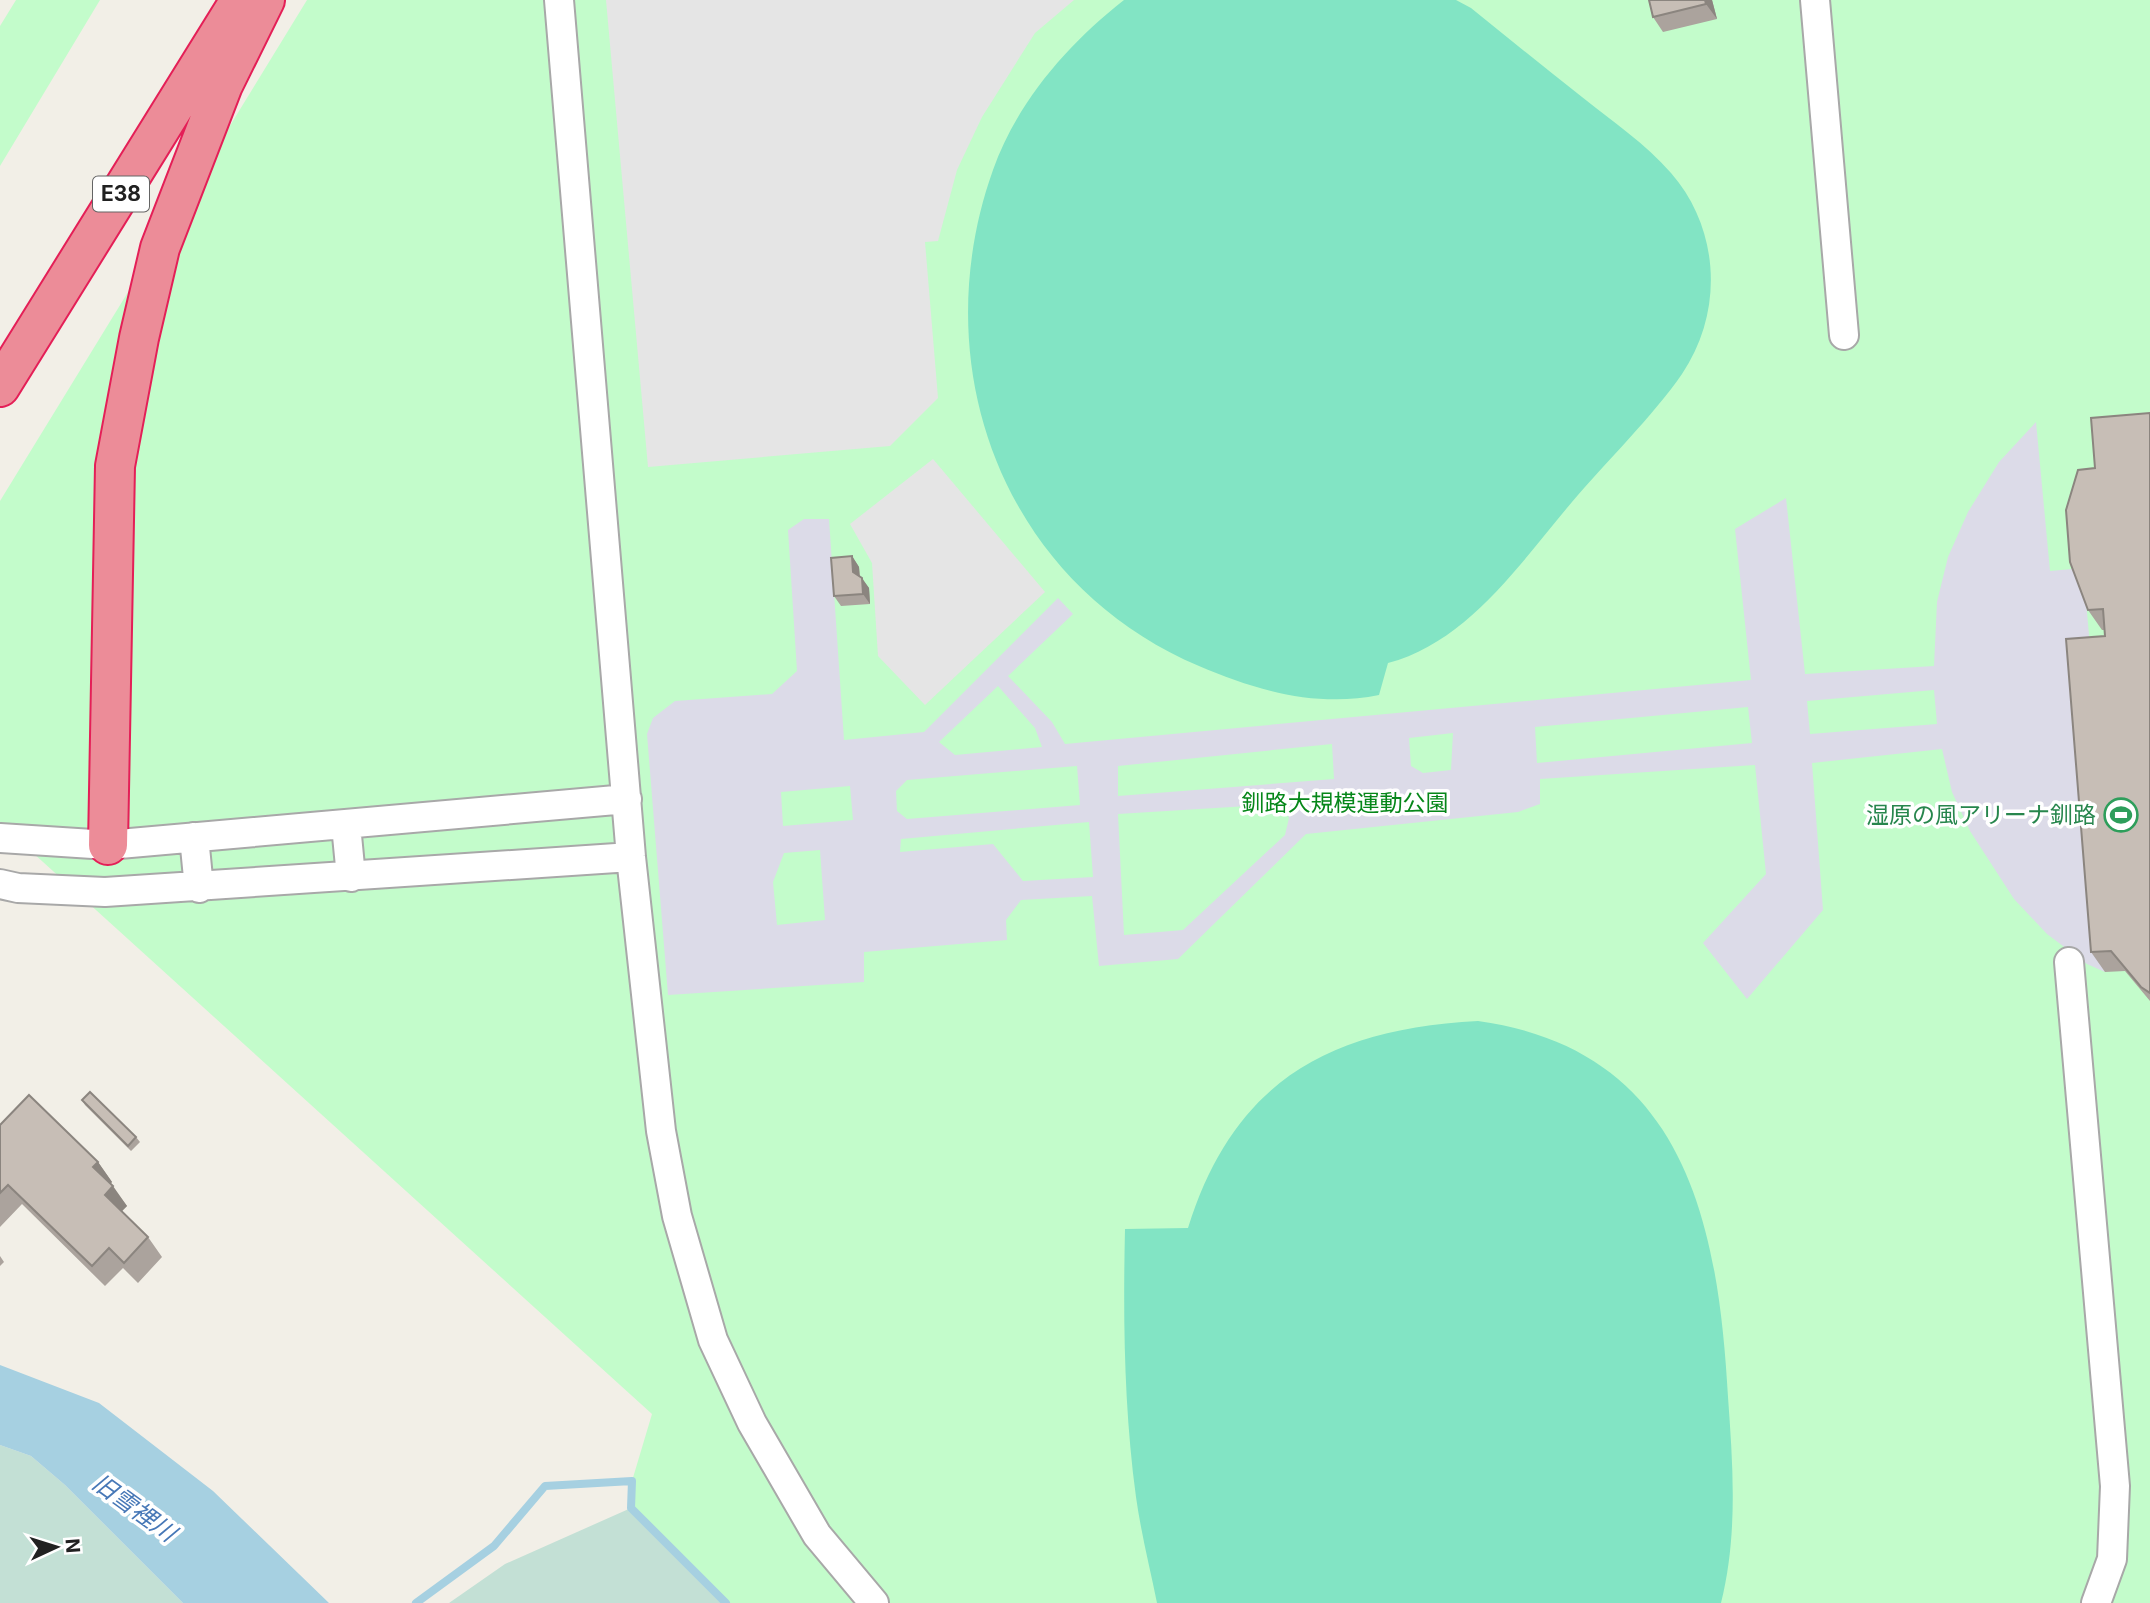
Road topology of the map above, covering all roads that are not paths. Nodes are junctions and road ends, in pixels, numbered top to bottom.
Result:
1 (213, 0) edge
2 (241, 0) edge
3 (265, 0) edge
4 (559, 0) edge
5 (1815, 0) edge
6 (1844, 335) dead end
7 (0, 346) edge
8 (0, 387) edge
9 (627, 799) junction
10 (346, 825) junction
11 (0, 838) edge
12 (194, 838) junction
13 (108, 845) junction
14 (631, 857) junction
15 (351, 877) junction
16 (0, 884) edge
17 (199, 888) junction
18 (105, 892) junction
19 (2068, 962) dead end
20 (874, 1603) edge
21 (2096, 1603) edge

1 - 7 highway, E38
2 - 8 highway, E38
3 - 13 highway
4 - 9 street
5 - 6 street
9 - 10 street
9 - 14 street
10 - 12 street
10 - 15 street
11 - 13 street
12 - 13 street
12 - 17 street
13 - 18 street
14 - 15 street
14 - 20 street
15 - 17 street
16 - 18 street
17 - 18 street
19 - 21 street

